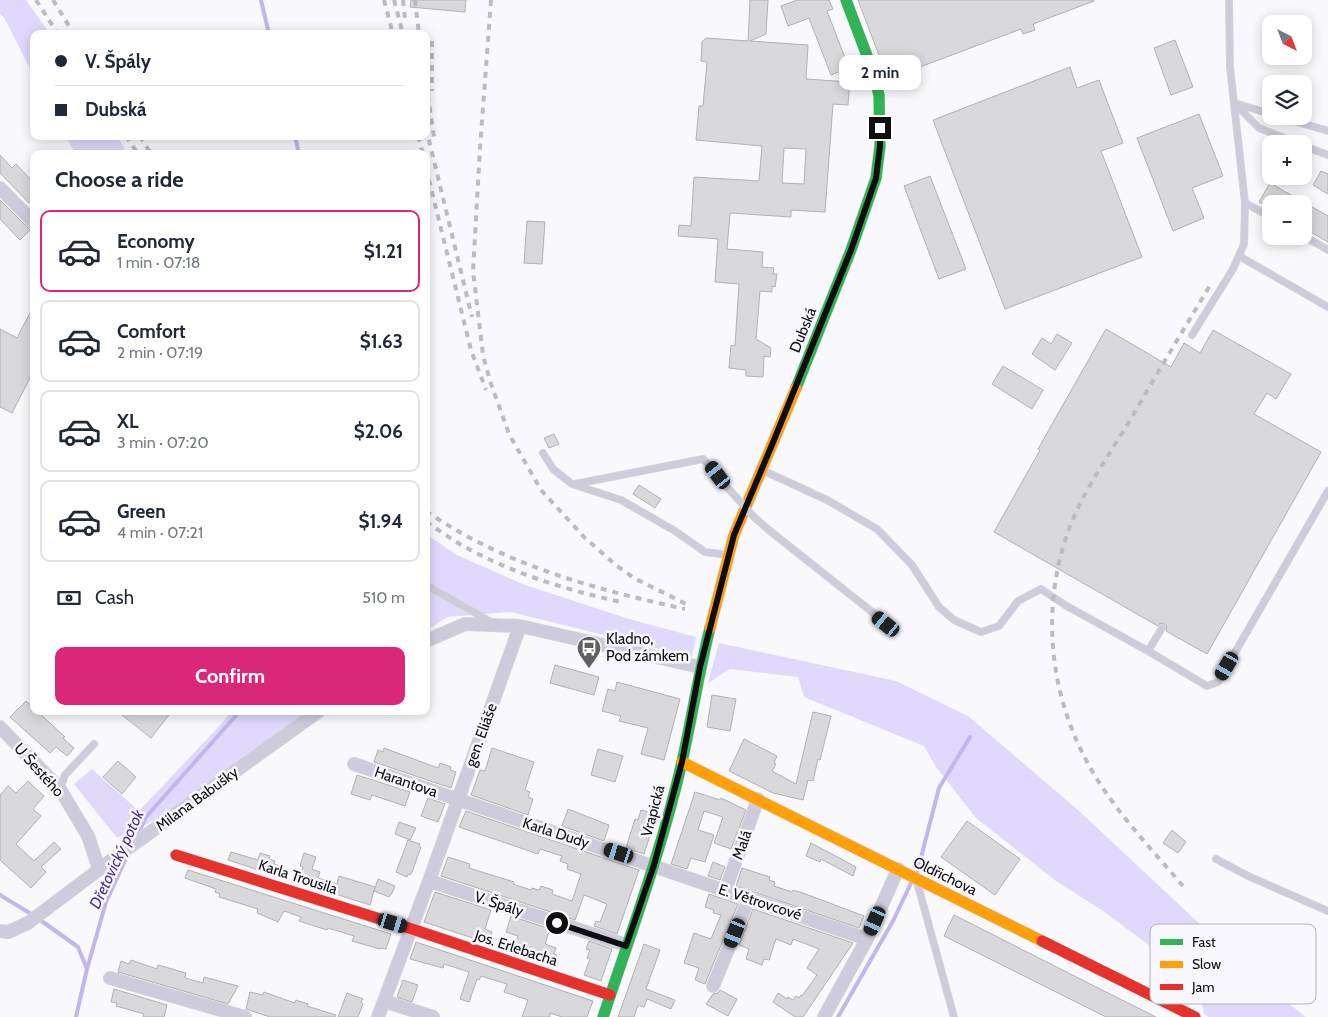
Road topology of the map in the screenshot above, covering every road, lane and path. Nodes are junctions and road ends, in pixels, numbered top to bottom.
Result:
1 (846, 0) edge
2 (1229, 0) edge
3 (1234, 103) junction
4 (1262, 111) edge
5 (1306, 125) edge
6 (1328, 132) edge
7 (1276, 135) edge
8 (1312, 149) edge
9 (1328, 155) edge
10 (0, 188) edge
11 (1245, 203) junction
12 (1262, 212) edge
13 (30, 219) edge
14 (1312, 241) edge
15 (1328, 250) edge
16 (1239, 256) junction
17 (1328, 307) edge
18 (1192, 334) dead end
19 (543, 453) dead end
20 (762, 470) junction
21 (572, 484) junction
22 (1328, 491) edge
23 (729, 555) junction
24 (430, 587) edge
25 (886, 624) dead end
26 (496, 625) junction
27 (520, 626) junction
28 (1162, 628) dead end
29 (430, 639) edge
30 (1148, 651) junction
31 (700, 667) junction
32 (313, 715) edge
33 (0, 727) edge
34 (94, 744) dead end
35 (682, 762) junction
36 (354, 764) dead end
37 (60, 789) junction
38 (758, 799) junction
39 (458, 800) junction
40 (176, 854) dead end
41 (1216, 859) dead end
42 (654, 865) junction
43 (99, 869) junction
44 (898, 869) junction
45 (916, 878) junction
46 (430, 881) junction
47 (725, 891) junction
48 (749, 898) junction
49 (1328, 911) edge
50 (412, 929) junction
51 (3, 934) edge
52 (867, 939) junction
53 (626, 946) junction
54 (110, 978) dead end
55 (713, 986) dead end
56 (610, 995) junction
57 (1150, 995) edge
58 (384, 1001) junction
59 (1169, 1004) edge
60 (245, 1017) edge
61 (378, 1017) edge
62 (433, 1017) edge
63 (603, 1017) edge
64 (824, 1017) edge
65 (954, 1017) edge
66 (1195, 1017) edge

1 - 20 street, Dubská
2 - 3 lane
3 - 4 lane
3 - 7 lane
3 - 11 lane
5 - 6 lane
8 - 9 lane
10 - 13 street
11 - 12 lane
11 - 16 lane
14 - 15 lane
16 - 17 lane
16 - 18 lane
19 - 21 lane
20 - 23 street, Dubská
20 - 30 lane
21 - 23 lane
21 - 25 lane, bridge
22 - 30 lane
23 - 31 street, Dubská
24 - 26 lane
26 - 27 street
26 - 29 street
27 - 31 street
27 - 39 street, gen. Eliáše
28 - 30 lane
31 - 35 street, Vrapická
32 - 43 street, Milana Babušky
33 - 37 street, U Šestého
34 - 37 lane
35 - 38 street, Oldřichova
35 - 42 street, Vrapická
36 - 39 street, Harantova
37 - 43 street, U Šestého
38 - 44 street, Oldřichova
38 - 47 street, Malá
39 - 42 street, Karla Dudy
39 - 46 street, gen. Eliáše
40 - 50 street, Karla Trousila
41 - 49 lane
42 - 47 street, E. Větrovcové
42 - 53 street, Vrapická
43 - 51 street, Milana Babušky
44 - 45 street, Oldřichova
44 - 52 street
45 - 57 street, Oldřichova
45 - 65 lane
46 - 50 street, gen. Eliáše
46 - 53 street, V. Špály
47 - 48 street, E. Větrovcové
48 - 52 street, E. Větrovcové
48 - 55 street
50 - 56 street, Jos. Erlebacha
50 - 58 street, gen. Eliáše
52 - 64 street
53 - 56 street, Vrapická
54 - 60 street
56 - 63 street, Vrapická
58 - 61 street, gen. Eliáše
58 - 62 street
59 - 66 street, Oldřichova

